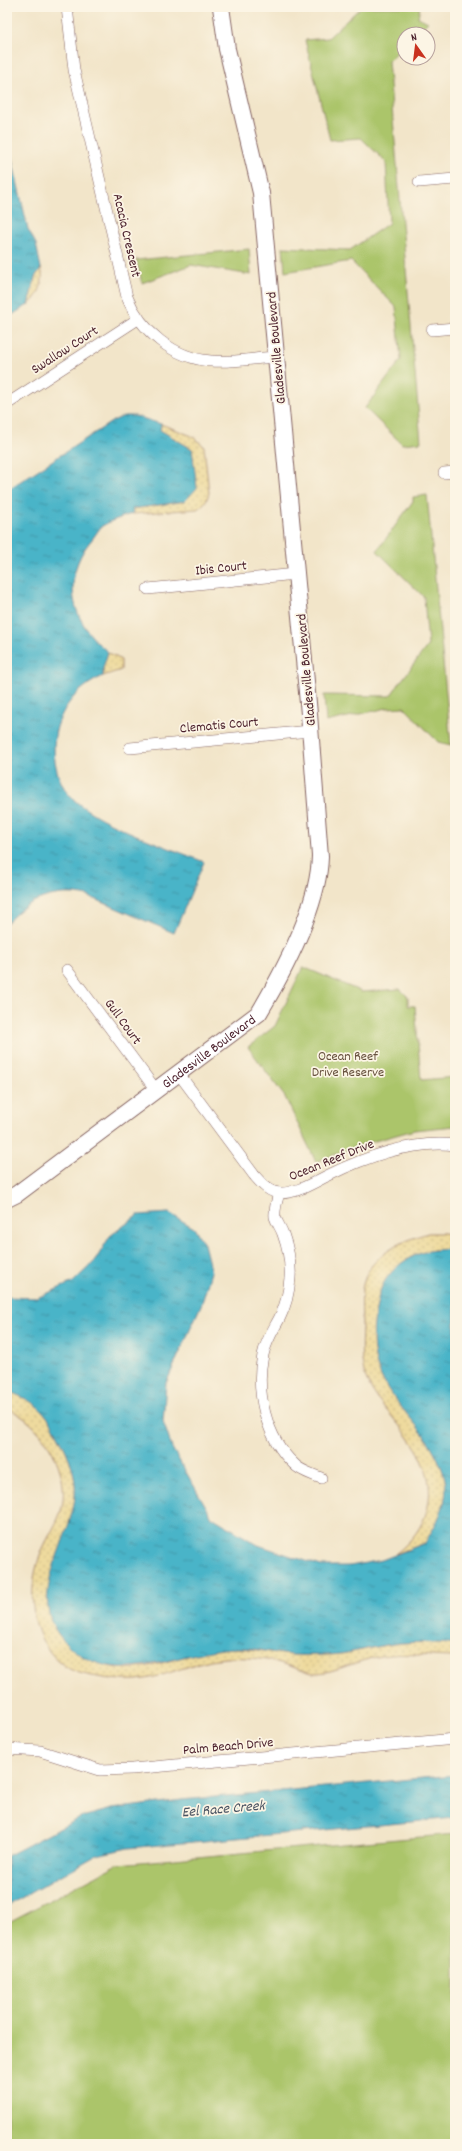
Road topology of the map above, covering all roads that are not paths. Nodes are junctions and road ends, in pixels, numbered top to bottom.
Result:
1 (67, 7) edge
2 (221, 7) edge
3 (455, 179) edge
4 (419, 182) dead end
5 (138, 320) junction
6 (455, 328) edge
7 (432, 330) dead end
8 (276, 357) junction
9 (7, 404) edge
10 (296, 574) junction
11 (148, 589) dead end
12 (310, 731) junction
13 (130, 748) dead end
14 (67, 970) dead end
15 (180, 1074) junction
16 (156, 1090) junction
17 (455, 1145) edge
18 (279, 1193) junction
19 (7, 1199) edge
20 (321, 1478) dead end
21 (455, 1739) edge
22 (7, 1750) edge

1 - 5 street, Acacia Crescent
2 - 8 street, Gladesville Boulevard
3 - 4 street
5 - 8 street, Acacia Crescent
5 - 9 street, Swallow Court
6 - 7 street
8 - 10 street, Gladesville Boulevard
10 - 11 street, Ibis Court
10 - 12 street, Gladesville Boulevard
12 - 13 street, Clematis Court
12 - 15 street, Gladesville Boulevard
14 - 16 street, Gull Court
15 - 16 street, Gladesville Boulevard
15 - 18 street, Ocean Reef Drive
16 - 19 street, Gladesville Boulevard
17 - 18 street, Ocean Reef Drive
18 - 20 street
21 - 22 street, Palm Beach Drive

